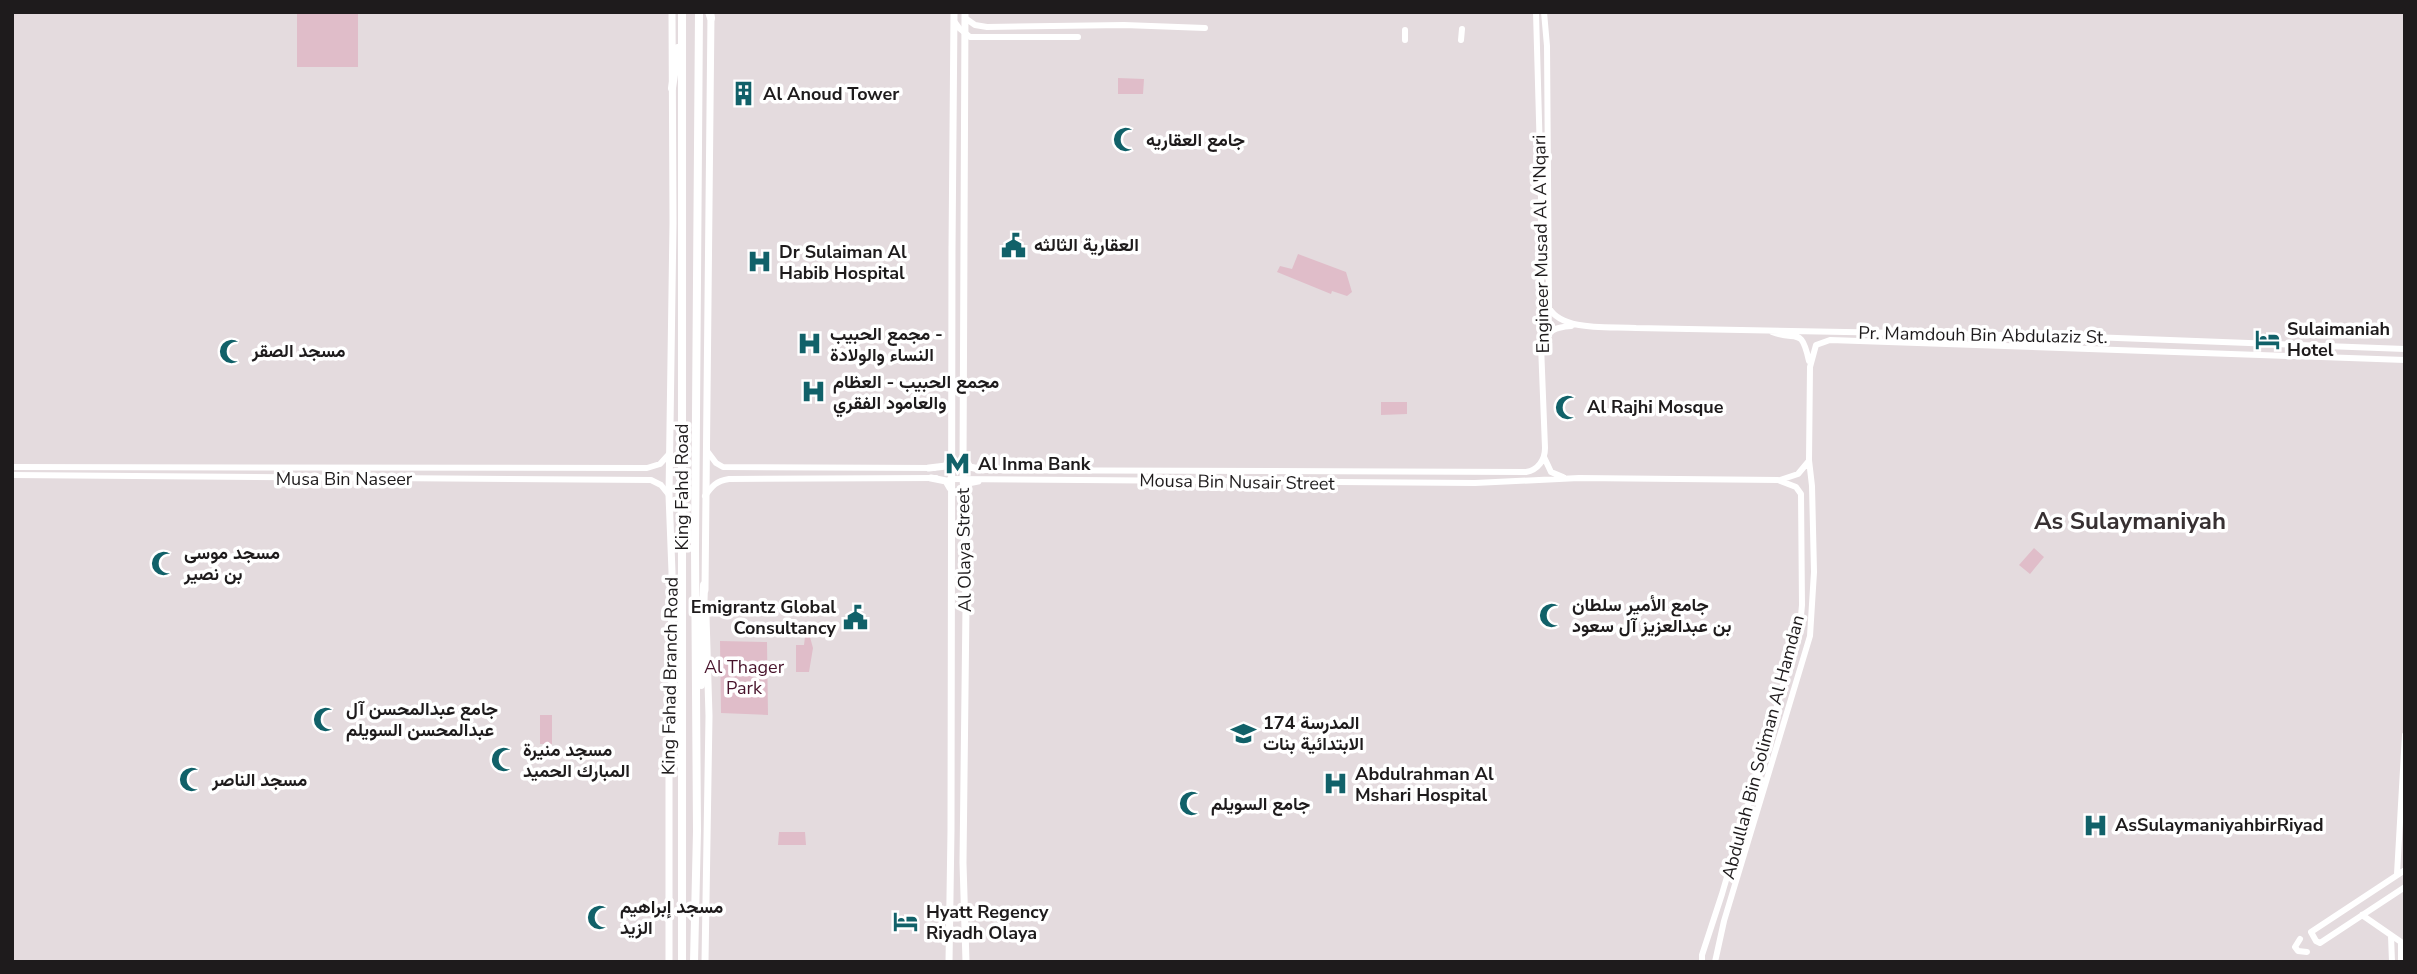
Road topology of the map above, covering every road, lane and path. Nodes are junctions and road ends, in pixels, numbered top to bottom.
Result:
1 (672, 12) edge
2 (682, 12) edge
3 (699, 12) edge
4 (1536, 12) edge
5 (1544, 12) edge
6 (710, 14) edge
7 (965, 15) edge
8 (954, 16) edge
9 (682, 24) junction
10 (1544, 24) junction
11 (987, 27) junction
12 (1178, 27) junction
13 (1205, 28) dead end
14 (1462, 29) dead end
15 (1405, 30) dead end
16 (1539, 32) junction
17 (965, 33) junction
18 (986, 37) junction
19 (1079, 37) dead end
20 (1177, 37) dead end
21 (1405, 40) dead end
22 (1461, 40) dead end
23 (1546, 43) junction
24 (671, 88) junction
25 (952, 246) junction
26 (962, 252) junction
27 (1580, 325) junction
28 (1769, 331) junction
29 (2405, 349) edge
30 (2405, 360) edge
31 (1543, 362) junction
32 (1810, 367) junction
33 (963, 447) junction
34 (705, 448) junction
35 (951, 452) junction
36 (670, 453) junction
37 (963, 456) junction
38 (1544, 457) junction
39 (1809, 460) junction
40 (12, 467) edge
41 (730, 467) junction
42 (312, 468) junction
43 (401, 468) junction
44 (647, 468) junction
45 (929, 468) junction
46 (950, 468) junction
47 (963, 469) junction
48 (973, 469) junction
49 (984, 470) junction
50 (12, 475) edge
51 (312, 478) junction
52 (931, 478) junction
53 (1580, 478) junction
54 (400, 479) junction
55 (729, 479) junction
56 (651, 480) junction
57 (950, 480) junction
58 (1778, 480) junction
59 (963, 481) junction
60 (976, 481) junction
61 (951, 494) junction
62 (669, 495) junction
63 (704, 497) junction
64 (964, 498) junction
65 (704, 585) junction
66 (672, 662) junction
67 (697, 733) junction
68 (2405, 735) edge
69 (682, 765) junction
70 (951, 830) junction
71 (963, 831) junction
72 (2399, 850) junction
73 (950, 861) junction
74 (2405, 861) edge
75 (962, 863) junction
76 (2405, 870) edge
77 (2398, 874) junction
78 (2405, 887) edge
79 (2362, 915) junction
80 (2391, 936) junction
81 (2300, 939) dead end
82 (2307, 952) dead end
83 (669, 962) edge
84 (682, 962) edge
85 (694, 962) edge
86 (705, 962) edge
87 (949, 962) edge
88 (966, 962) edge
89 (1702, 962) edge
90 (1715, 962) edge
91 (2392, 962) edge
92 (2401, 962) edge

1 - 24 main road, King Fahad Branch Road
2 - 9 highway, King Fahd Road
3 - 67 highway, King Fahd Road
4 - 16 street, Engineer Musad Al A'Nqari
5 - 10 street
6 - 34 main road, King Fahad Branch Road
7 - 11 street
7 - 17 main road, Al Olaya Street
8 - 17 street
8 - 25 main road, Al Olaya Street
9 - 24 highway
9 - 69 highway, King Fahd Road
10 - 16 street
10 - 23 street
11 - 12 street
11 - 18 street
12 - 13 street
12 - 20 street
14 - 22 street
15 - 21 street
16 - 23 street
16 - 31 street, Engineer Musad Al A'Nqari
17 - 18 street
17 - 26 main road, Al Olaya Street
18 - 19 street
23 - 27 street, Pr. Mamdouh Bin Abdulaziz St.
24 - 36 main road, King Fahad Branch Road
25 - 26 main road
25 - 35 main road, Al Olaya Street
26 - 33 main road, Al Olaya Street
27 - 28 street, Pr. Mamdouh Bin Abdulaziz St.
27 - 31 street
28 - 29 street, Pr. Mamdouh Bin Abdulaziz St.
28 - 32 street
30 - 32 street, Pr. Mamdouh Bin Abdulaziz St.
31 - 38 street, Engineer Musad Al A'Nqari
32 - 39 street
33 - 37 main road, Al Olaya Street
33 - 49 main road
34 - 41 street
34 - 63 main road, King Fahad Branch Road
35 - 37 main road
35 - 45 main road
35 - 46 main road, Al Olaya Street
36 - 44 street
36 - 62 main road, King Fahad Branch Road
37 - 47 main road, Al Olaya Street
38 - 49 street, Mousa Bin Nusair Street
38 - 53 street
39 - 58 street
39 - 90 street
40 - 42 street
41 - 45 street, Mousa Bin Nusair Street
41 - 55 street
42 - 43 street
42 - 51 street
43 - 44 street
43 - 54 street
44 - 56 street
45 - 46 street, Mousa Bin Nusair Street
46 - 47 street, Mousa Bin Nusair Street
46 - 57 main road, Al Olaya Street
47 - 48 street, Mousa Bin Nusair Street
47 - 59 main road, Al Olaya Street
48 - 49 street, Mousa Bin Nusair Street
48 - 60 street
50 - 51 street, Musa Bin Naseer
51 - 54 street, Musa Bin Naseer
52 - 55 street, Mousa Bin Nusair Street
52 - 57 street, Mousa Bin Nusair Street
52 - 61 main road
53 - 58 street, Mousa Bin Nusair Street
53 - 60 street, Mousa Bin Nusair Street
54 - 56 street, Musa Bin Naseer
55 - 63 street
56 - 62 street
57 - 59 street, Mousa Bin Nusair Street
57 - 61 main road, Al Olaya Street
58 - 89 street, Abdullah Bin Soliman Al Hamdan
59 - 60 street, Mousa Bin Nusair Street
59 - 64 main road, Al Olaya Street
60 - 64 main road
61 - 70 main road, Al Olaya Street
62 - 66 main road, King Fahad Branch Road
63 - 65 main road, King Fahad Branch Road
64 - 71 main road, Al Olaya Street
65 - 67 highway
65 - 86 main road, King Fahad Branch Road
66 - 69 highway
66 - 83 main road, King Fahad Branch Road
67 - 85 highway, King Fahd Road
68 - 72 street
69 - 84 highway, King Fahd Road
70 - 71 main road
70 - 73 main road, Al Olaya Street
71 - 75 main road, Al Olaya Street
72 - 74 street
72 - 77 street
73 - 75 main road
73 - 87 main road, Al Olaya Street
75 - 88 main road, Al Olaya Street
76 - 77 street
77 - 79 street
78 - 79 street
79 - 80 street
80 - 91 street
80 - 92 street
81 - 82 street

